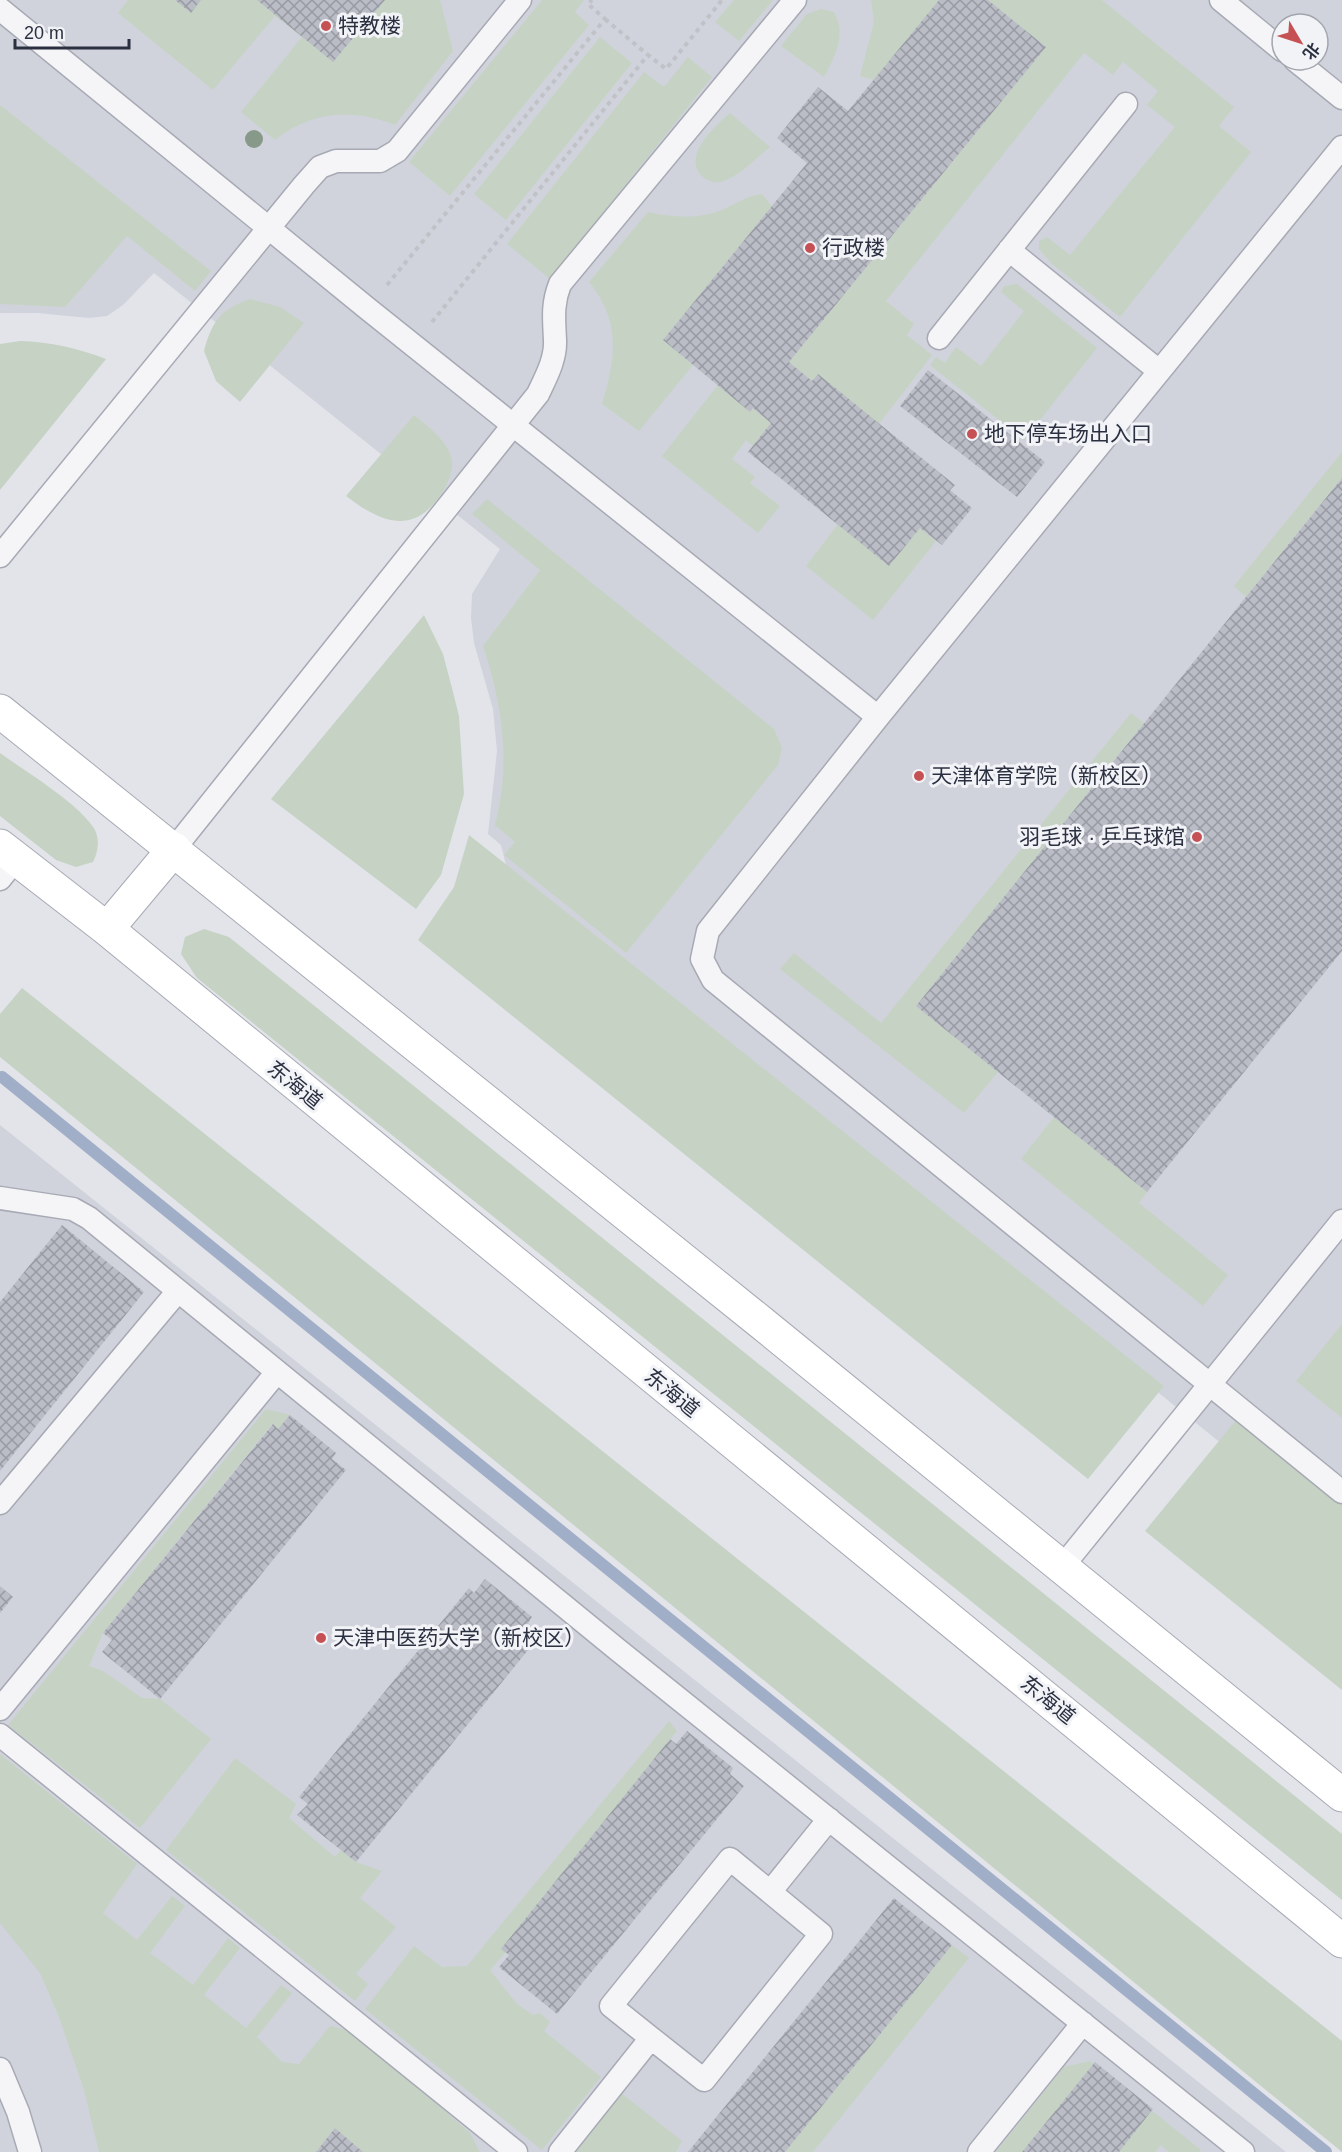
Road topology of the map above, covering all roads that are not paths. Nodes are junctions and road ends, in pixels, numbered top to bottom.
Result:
1 (520, 0) edge
2 (795, 0) edge
3 (1221, 0) edge
4 (0, 9) edge
5 (1270, 40) edge
6 (1310, 72) edge
7 (1342, 98) edge
8 (1126, 104) dead end
9 (1342, 147) edge
10 (269, 228) junction
11 (1009, 250) junction
12 (939, 338) dead end
13 (1159, 371) junction
14 (512, 424) junction
15 (0, 556) edge
16 (0, 711) edge
17 (878, 717) junction
18 (174, 849) junction
19 (5, 861) edge
20 (107, 929) junction
21 (0, 1198) edge
22 (1342, 1221) edge
23 (178, 1291) junction
24 (278, 1372) junction
25 (1211, 1384) junction
26 (1342, 1492) edge
27 (0, 1503) edge
28 (1062, 1567) junction
29 (0, 1708) edge
30 (0, 1735) edge
31 (1342, 1795) edge
32 (829, 1819) junction
33 (770, 1892) junction
34 (1342, 1941) edge
35 (1083, 2023) junction
36 (651, 2038) junction
37 (0, 2069) edge
38 (30, 2152) edge
39 (515, 2152) edge
40 (560, 2152) edge
41 (979, 2152) edge
42 (1243, 2152) edge

1 - 10 lane
2 - 14 lane
3 - 5 lane
4 - 10 lane
6 - 7 lane
8 - 11 lane
9 - 13 lane
10 - 14 lane
10 - 15 lane
11 - 12 lane
11 - 13 lane
13 - 17 lane
14 - 17 lane
14 - 18 lane
16 - 18 main road
17 - 25 lane
18 - 20 main road
18 - 28 main road
19 - 20 main road, 东海道
20 - 34 main road, 东海道
21 - 23 lane
22 - 25 lane
23 - 24 lane
23 - 27 lane
24 - 29 lane
24 - 32 lane
25 - 26 lane
25 - 28 lane
28 - 31 main road
30 - 39 lane
32 - 33 lane
32 - 35 lane
33 - 36 lane
33 - 36 lane
35 - 41 lane
35 - 42 lane
36 - 40 lane
37 - 38 lane

